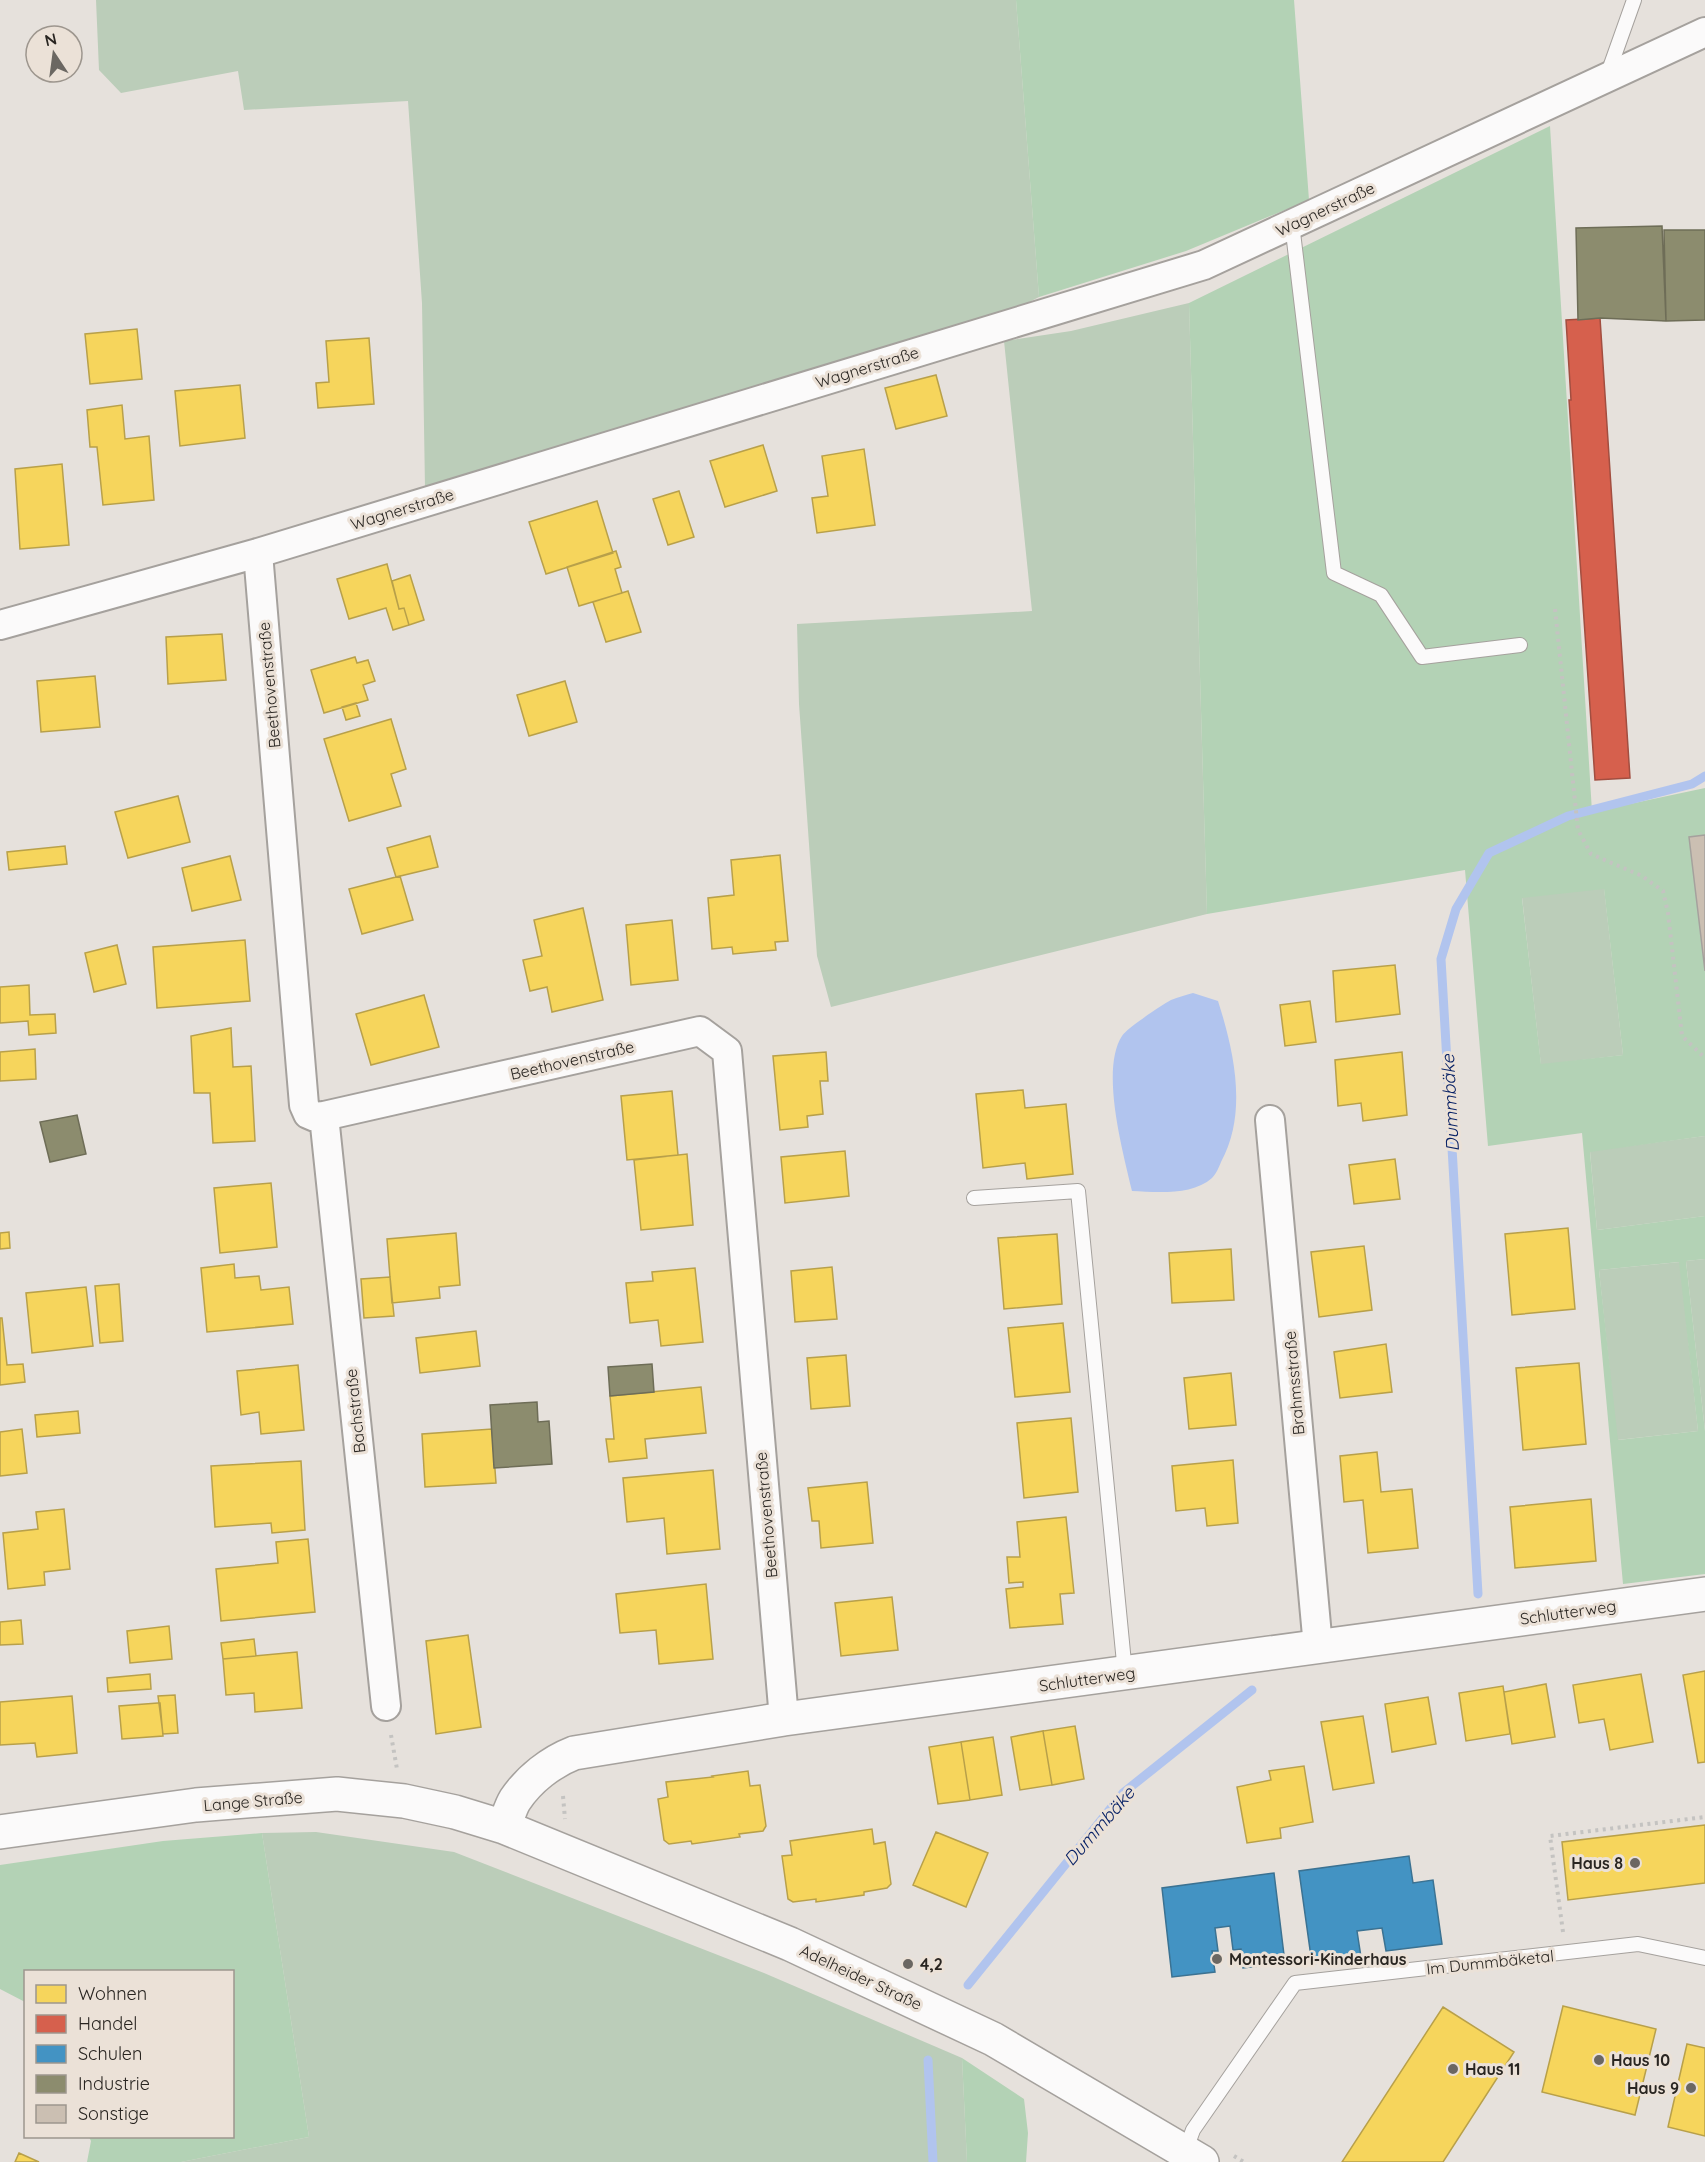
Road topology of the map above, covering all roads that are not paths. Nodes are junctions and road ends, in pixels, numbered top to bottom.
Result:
1 (1634, 0) edge
2 (1705, 32) edge
3 (1606, 78) junction
4 (1292, 224) junction
5 (258, 553) junction
6 (0, 626) edge
7 (1521, 645) dead end
8 (324, 1116) junction
9 (1270, 1120) dead end
10 (974, 1198) dead end
11 (1705, 1594) edge
12 (1318, 1647) junction
13 (1126, 1674) junction
14 (386, 1706) dead end
15 (784, 1719) junction
16 (504, 1827) junction
17 (0, 1832) edge
18 (1705, 1958) edge
19 (1189, 2159) edge

1 - 3 lane
2 - 3 street, Wagnerstraße
3 - 4 street, Wagnerstraße
4 - 5 street, Wagnerstraße
4 - 7 lane
5 - 6 street, Wagnerstraße
5 - 8 street, Beethovenstraße
8 - 14 street, Bachstraße
8 - 15 street, Beethovenstraße
9 - 12 street, Brahmsstraße
10 - 13 lane
11 - 12 street, Schlutterweg
12 - 13 street, Schlutterweg
13 - 15 street, Schlutterweg
15 - 16 street, Schlutterweg
16 - 17 street, Lange Straße
16 - 19 street, Adelheider Straße
18 - 19 lane, Im Dummbäketal

